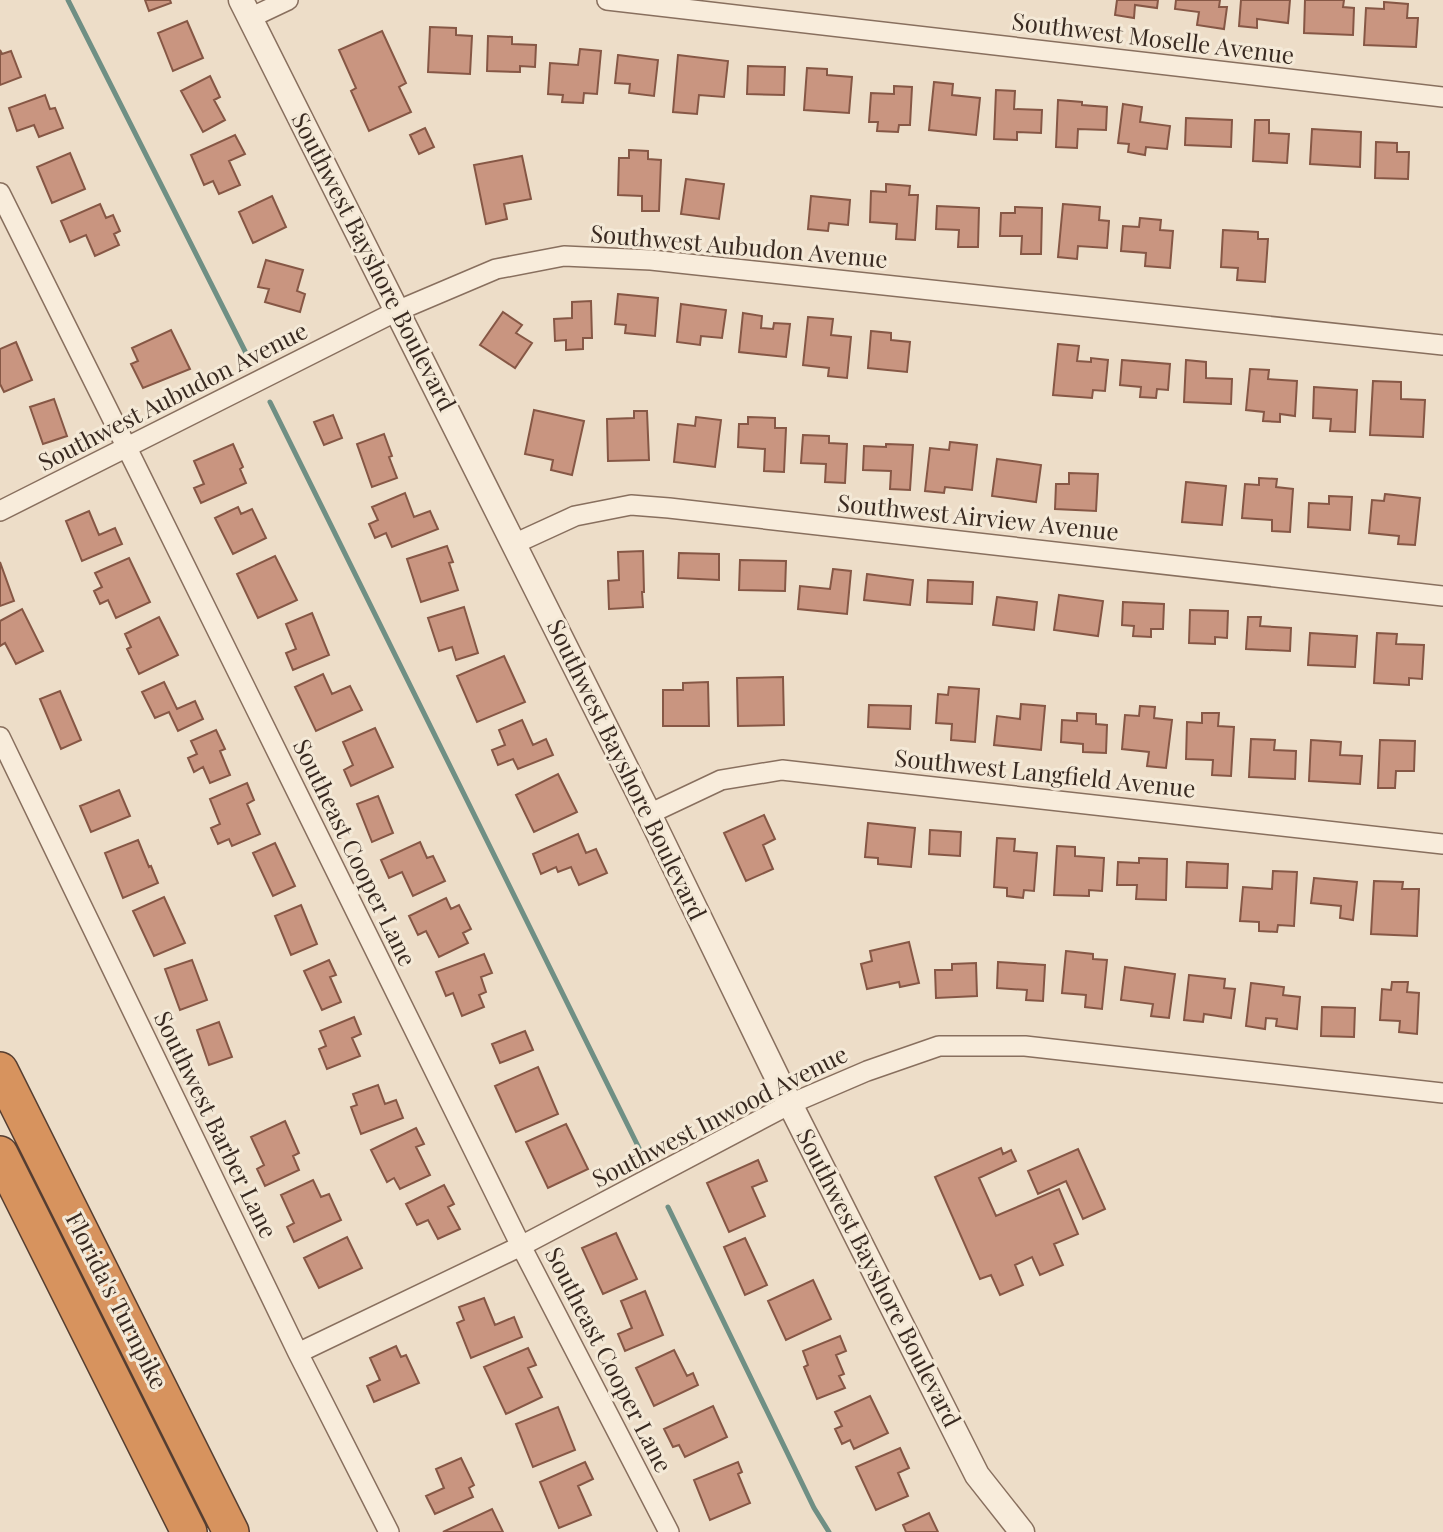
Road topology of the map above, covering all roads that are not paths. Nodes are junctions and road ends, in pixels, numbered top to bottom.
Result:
1 (288, 0) edge
2 (607, 0) edge
3 (245, 9) edge
4 (1443, 97) edge
5 (0, 193) edge
6 (397, 311) junction
7 (1443, 345) edge
8 (127, 448) junction
9 (0, 512) edge
10 (514, 544) junction
11 (1443, 596) edge
12 (0, 737) edge
13 (649, 814) junction
14 (1443, 844) edge
15 (0, 1070) edge
16 (1443, 1093) edge
17 (790, 1104) junction
18 (0, 1154) edge
19 (521, 1246) junction
20 (298, 1353) junction
21 (190, 1532) edge
22 (231, 1532) edge
23 (389, 1532) edge
24 (669, 1532) edge
25 (1022, 1532) edge

1 - 3 street
2 - 4 street, Southwest Moselle Avenue
3 - 6 street, Southwest Bayshore Boulevard
5 - 8 street, Southeast Cooper Lane
6 - 7 street, Southwest Aubudon Avenue
6 - 8 street, Southwest Aubudon Avenue
6 - 10 street, Southwest Bayshore Boulevard
8 - 9 street, Southwest Aubudon Avenue
8 - 19 street, Southeast Cooper Lane
10 - 11 street, Southwest Airview Avenue
10 - 13 street, Southwest Bayshore Boulevard
12 - 20 street, Southwest Barber Lane
13 - 14 street, Southwest Langfield Avenue
13 - 17 street, Southwest Bayshore Boulevard
15 - 22 highway, Florida's Turnpike
16 - 17 street, Southwest Inwood Avenue
17 - 19 street, Southwest Inwood Avenue
17 - 25 street, Southwest Bayshore Boulevard
18 - 21 highway, Florida's Turnpike
19 - 20 street, Southwest Inwood Avenue
19 - 24 street, Southeast Cooper Lane
20 - 23 street, Southwest Barber Lane

